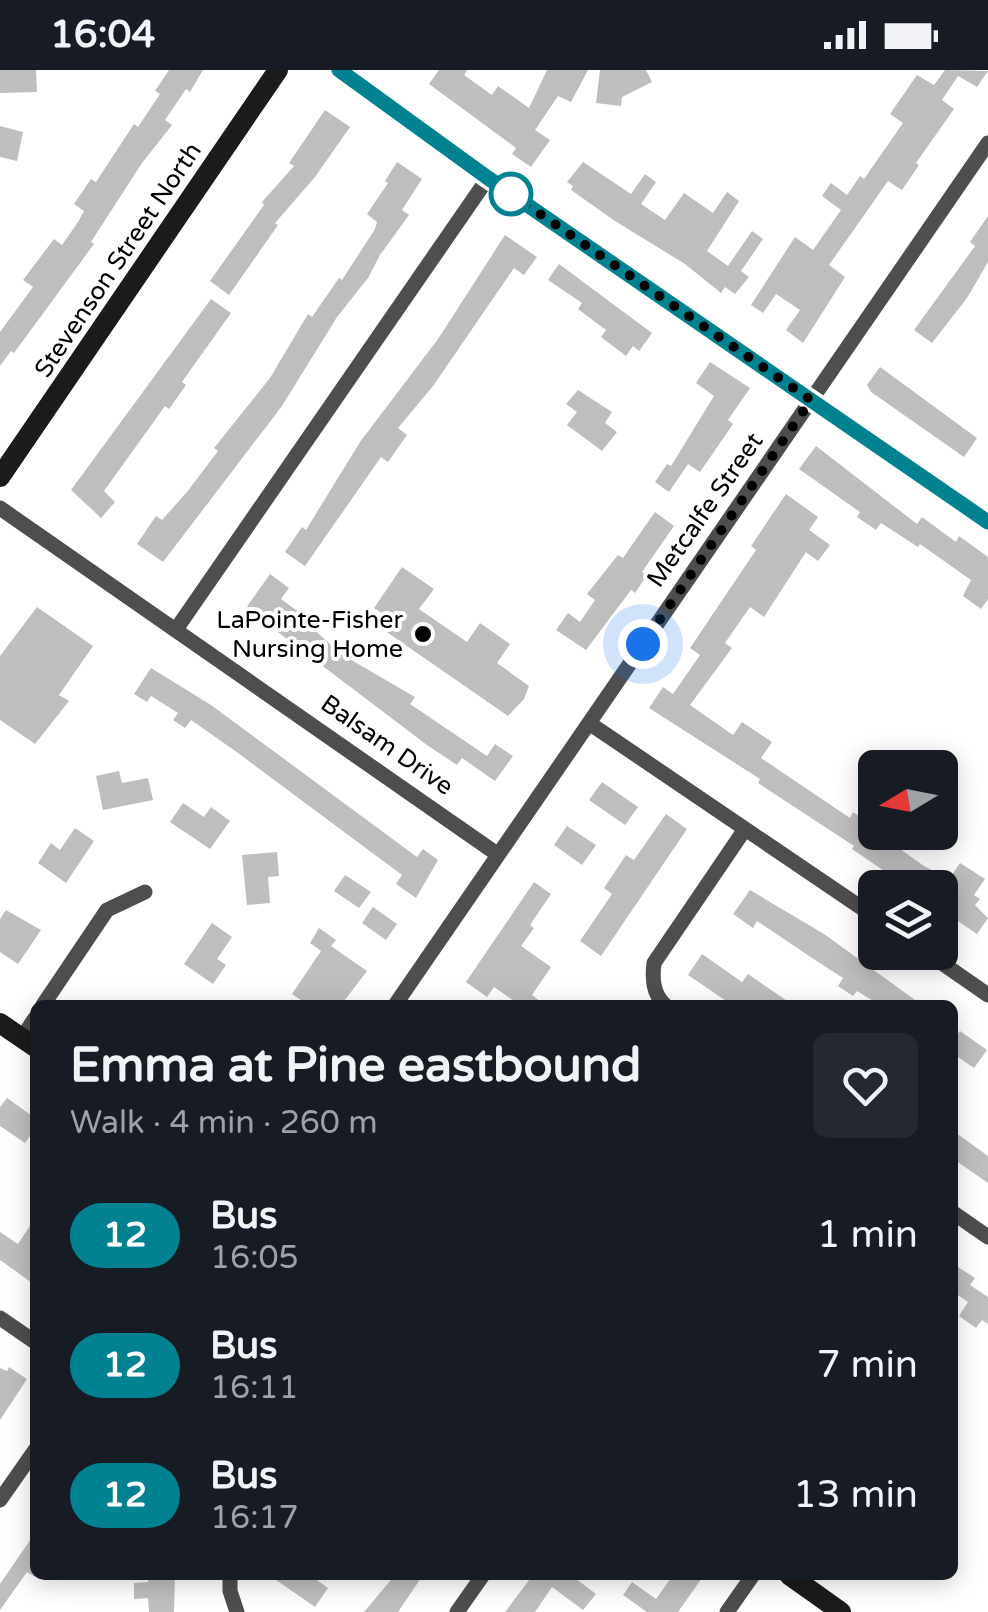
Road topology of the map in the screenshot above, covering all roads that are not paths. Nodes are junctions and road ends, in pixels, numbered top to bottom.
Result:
1 (278, 70) edge
2 (339, 70) edge
3 (988, 143) edge
4 (488, 178) junction
5 (811, 400) junction
6 (0, 477) edge
7 (0, 508) edge
8 (988, 522) edge
9 (177, 628) junction
10 (589, 723) junction
11 (745, 829) junction
12 (497, 854) junction
13 (146, 892) dead end
14 (858, 906) edge
15 (953, 970) edge
16 (988, 994) edge
17 (47, 1000) edge
18 (398, 1000) edge
19 (659, 1000) edge
20 (0, 1023) edge
21 (28, 1043) edge
22 (958, 1216) edge
23 (988, 1237) edge
24 (0, 1318) edge
25 (30, 1339) edge
26 (30, 1457) edge
27 (0, 1500) edge
28 (230, 1580) edge
29 (479, 1580) edge
30 (749, 1580) edge
31 (796, 1580) edge
32 (238, 1612) edge
33 (457, 1612) edge
34 (727, 1612) edge
35 (841, 1612) edge

1 - 6 main road, Stevenson Street North
2 - 4 street
3 - 5 street, Metcalfe Street
4 - 5 street
4 - 9 street
5 - 8 street
5 - 10 street, Metcalfe Street
7 - 9 street, Balsam Drive
9 - 12 street, Balsam Drive
10 - 11 street
10 - 12 street, Metcalfe Street
11 - 14 street
11 - 19 street
12 - 18 street, Metcalfe Street
13 - 17 street
15 - 16 street
20 - 21 main road
22 - 23 street
24 - 25 street
26 - 27 street
28 - 32 street
29 - 33 street
30 - 34 street
31 - 35 main road

